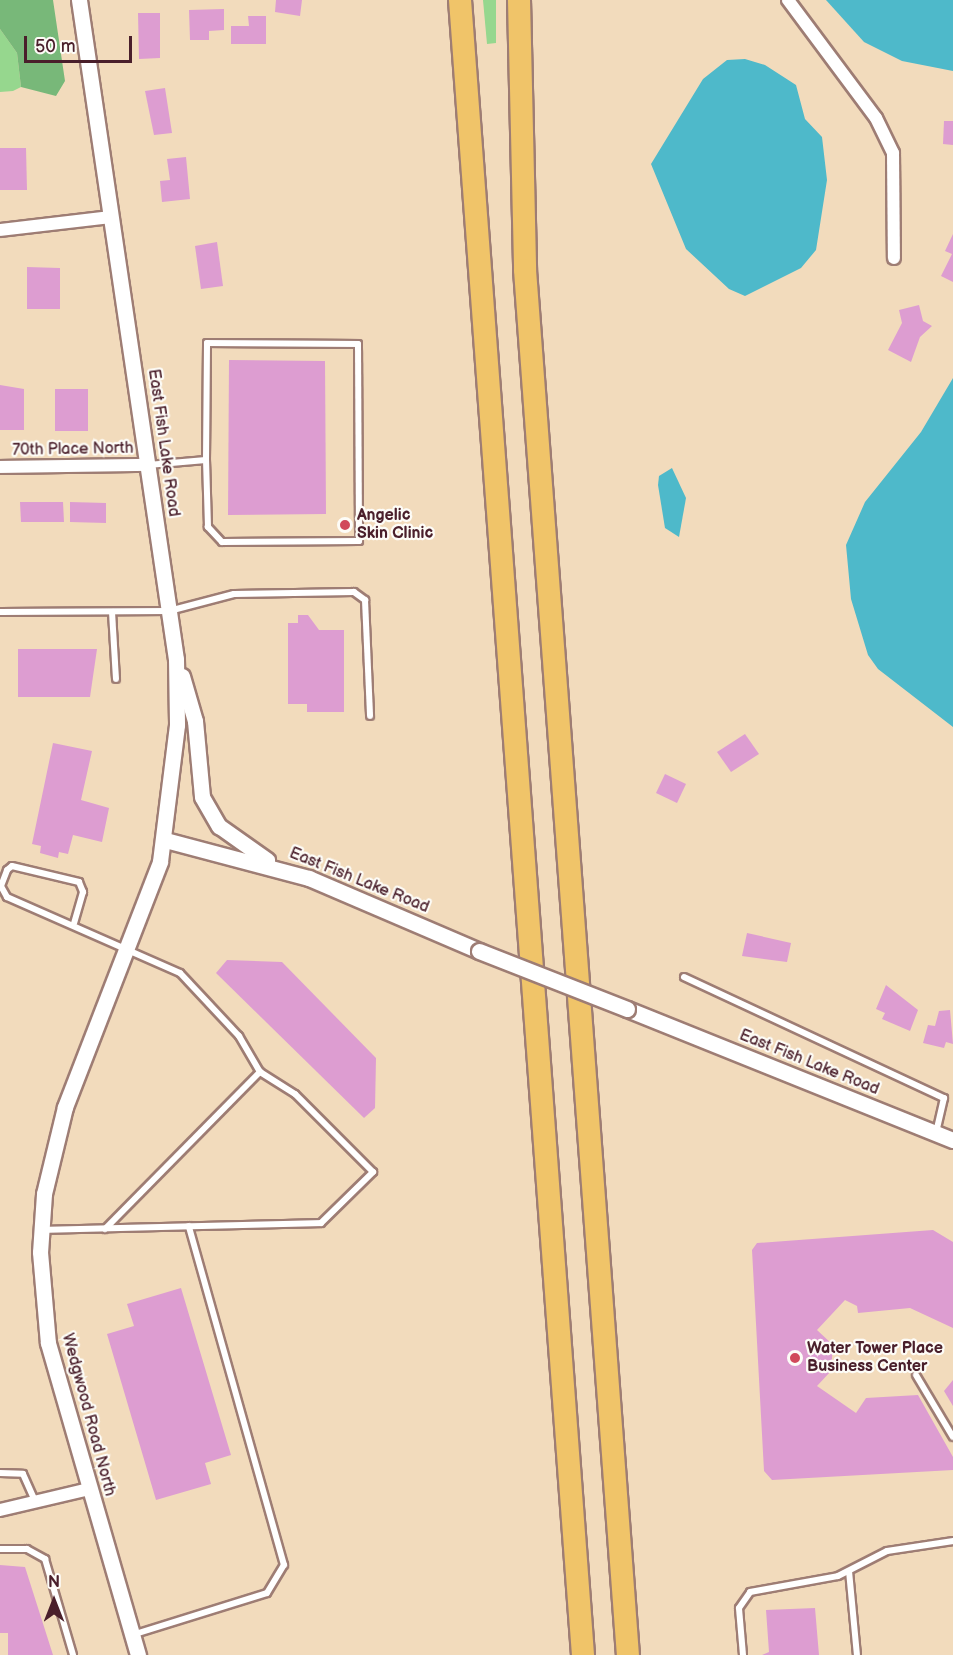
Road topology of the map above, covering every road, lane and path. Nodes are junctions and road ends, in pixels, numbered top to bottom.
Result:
1 (79, 0) edge
2 (460, 0) edge
3 (519, 0) edge
4 (788, 0) edge
5 (111, 217) junction
6 (0, 230) edge
7 (894, 258) dead end
8 (206, 460) junction
9 (147, 465) junction
10 (0, 467) edge
11 (169, 611) junction
12 (0, 612) edge
13 (112, 612) junction
14 (176, 659) junction
15 (116, 679) dead end
16 (370, 716) dead end
17 (165, 840) junction
18 (275, 866) junction
19 (74, 923) junction
20 (128, 949) junction
21 (684, 977) dead end
22 (260, 1072) junction
23 (936, 1132) junction
24 (953, 1140) edge
25 (189, 1226) junction
26 (105, 1229) junction
27 (41, 1230) junction
28 (916, 1375) dead end
29 (953, 1437) edge
30 (0, 1473) edge
31 (89, 1489) junction
32 (36, 1503) junction
33 (0, 1510) edge
34 (952, 1542) edge
35 (0, 1549) edge
36 (849, 1571) junction
37 (132, 1635) junction
38 (73, 1655) edge
39 (138, 1655) edge
40 (583, 1655) edge
41 (628, 1655) edge
42 (743, 1655) edge
43 (857, 1655) edge

1 - 5 street, East Fish Lake Road
2 - 40 highway
3 - 41 highway
4 - 7 street
5 - 6 street
5 - 9 street, East Fish Lake Road
8 - 8 lane
8 - 9 lane
9 - 10 street, 70th Place North
9 - 11 street, East Fish Lake Road
11 - 13 lane
11 - 14 street, East Fish Lake Road
11 - 16 lane
12 - 13 lane
13 - 15 lane
14 - 17 street, East Fish Lake Road
14 - 18 street
17 - 18 street, East Fish Lake Road
17 - 20 street, Wedgwood Road North
18 - 23 street, East Fish Lake Road, bridge
19 - 19 lane
19 - 20 lane
20 - 22 lane
20 - 27 street, Wedgwood Road North
21 - 23 lane
22 - 25 lane
22 - 26 lane
23 - 24 street, East Fish Lake Road
25 - 26 lane
25 - 37 lane
26 - 27 lane
27 - 31 street, Wedgwood Road North
28 - 29 lane
30 - 32 lane
31 - 32 street
31 - 37 street, Wedgwood Road North
32 - 33 street
34 - 36 lane
35 - 38 lane
36 - 42 lane
36 - 43 lane
37 - 39 street, Wedgwood Road North

